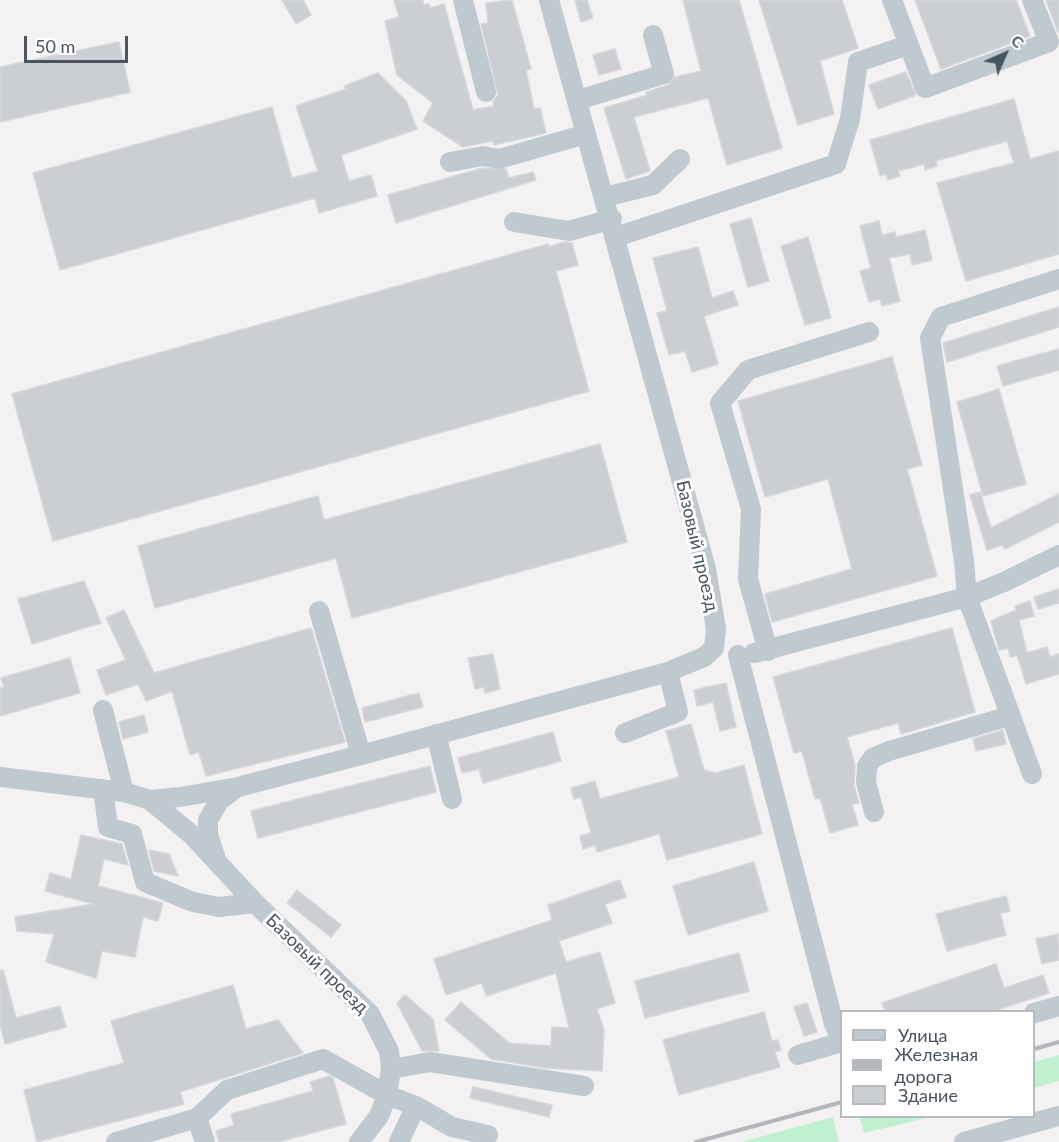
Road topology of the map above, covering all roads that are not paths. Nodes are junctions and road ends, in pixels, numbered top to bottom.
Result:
1 (463, 0) edge
2 (549, 0) edge
3 (892, 0) edge
4 (1032, 0) edge
5 (653, 35) dead end
6 (908, 45) junction
7 (486, 92) dead end
8 (578, 100) junction
9 (586, 134) junction
10 (680, 159) dead end
11 (450, 162) dead end
12 (605, 197) junction
13 (514, 222) dead end
14 (614, 228) junction
15 (1059, 279) edge
16 (869, 332) dead end
17 (1059, 555) edge
18 (967, 597) junction
19 (319, 611) dead end
20 (714, 648) junction
21 (768, 651) junction
22 (738, 655) junction
23 (669, 672) junction
24 (103, 710) dead end
25 (1010, 716) junction
26 (625, 733) dead end
27 (436, 734) junction
28 (361, 755) junction
29 (1032, 774) dead end
30 (0, 777) edge
31 (238, 787) junction
32 (103, 789) junction
33 (124, 792) junction
34 (452, 799) dead end
35 (150, 800) junction
36 (874, 812) dead end
37 (218, 861) junction
38 (255, 903) junction
39 (1059, 1006) edge
40 (1035, 1013) edge
41 (840, 1038) edge
42 (840, 1043) edge
43 (798, 1055) dead end
44 (391, 1069) junction
45 (584, 1086) dead end
46 (387, 1095) junction
47 (416, 1106) junction
48 (1059, 1116) edge
49 (197, 1118) junction
50 (488, 1135) dead end
51 (116, 1142) edge
52 (205, 1142) edge
53 (359, 1142) edge
54 (399, 1142) edge
55 (964, 1142) edge

1 - 7 street
2 - 8 street, Базовый проезд
3 - 6 street
4 - 6 street
5 - 8 street
6 - 14 street
8 - 9 street, Базовый проезд
9 - 11 street
9 - 12 street, Базовый проезд
10 - 12 street
12 - 14 street, Базовый проезд
13 - 14 street
14 - 20 street, Базовый проезд
15 - 18 street
16 - 21 street
17 - 18 street
18 - 21 street
18 - 25 street
19 - 28 street
20 - 22 street
20 - 23 street, Базовый проезд
21 - 22 street
22 - 41 street
23 - 26 street
23 - 27 street, Базовый проезд
24 - 33 street
25 - 29 street
25 - 36 street
27 - 28 street, Базовый проезд
27 - 34 street
28 - 31 street, Базовый проезд
30 - 32 street, Базовый проезд
31 - 35 street, Базовый проезд
31 - 37 street, Базовый проезд
32 - 33 street, Базовый проезд
32 - 38 street
33 - 35 street, Базовый проезд
35 - 37 street, Базовый проезд
37 - 38 street, Базовый проезд
38 - 44 street, Базовый проезд
39 - 40 street
42 - 43 street
44 - 45 street
44 - 46 street, Базовый проезд
46 - 47 street
46 - 49 street
46 - 53 street, Базовый проезд
47 - 50 street
47 - 54 street
48 - 55 street
49 - 51 street
49 - 52 street

